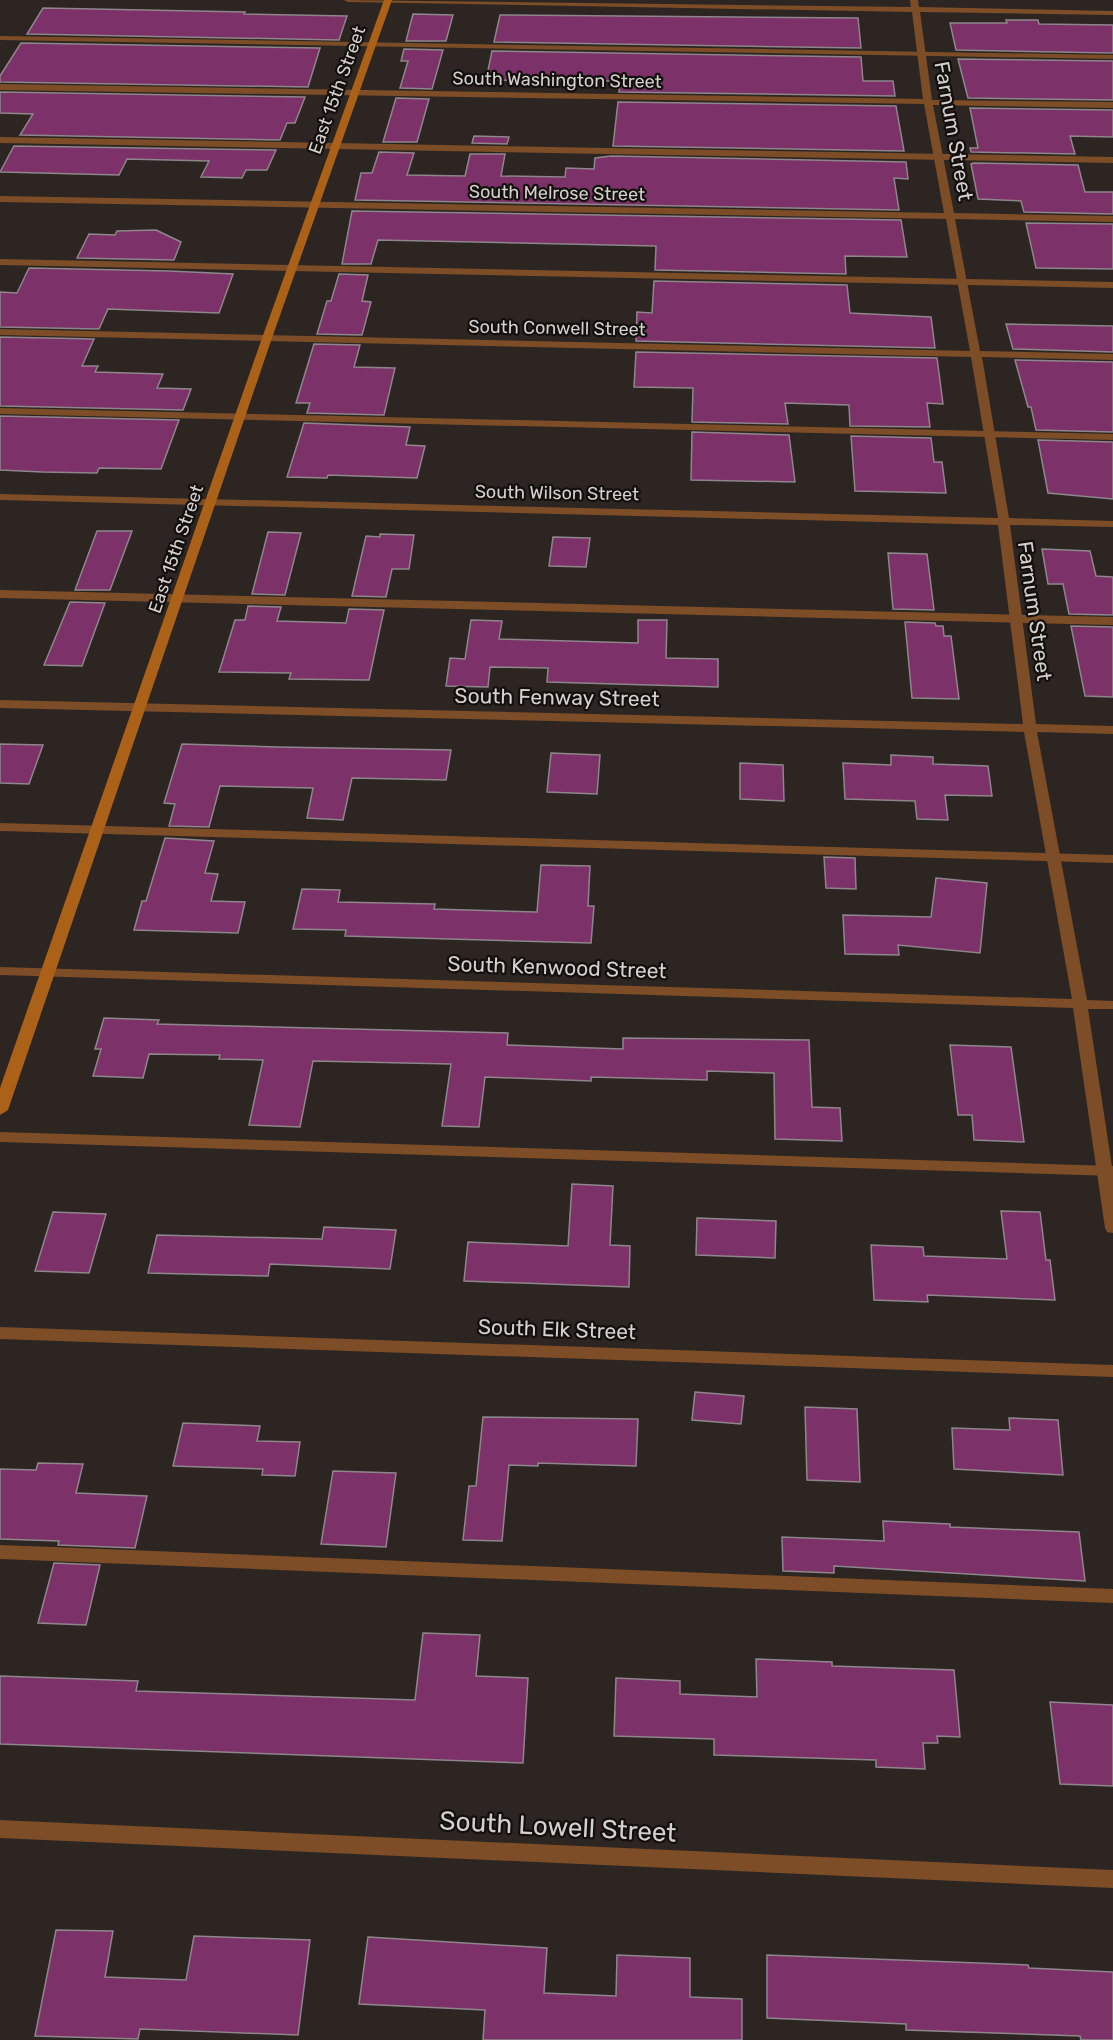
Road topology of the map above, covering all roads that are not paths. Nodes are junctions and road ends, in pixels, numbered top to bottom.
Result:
1 (348, 0) edge
2 (388, 0) edge
3 (915, 5) edge
4 (1113, 13) edge
5 (0, 38) edge
6 (372, 45) junction
7 (921, 53) junction
8 (1113, 57) edge
9 (0, 87) edge
10 (355, 94) junction
11 (928, 102) junction
12 (1113, 105) edge
13 (0, 140) edge
14 (335, 147) junction
15 (938, 156) junction
16 (1113, 160) edge
17 (0, 199) edge
18 (314, 206) junction
19 (949, 215) junction
20 (1113, 219) edge
21 (0, 262) edge
22 (292, 269) junction
23 (961, 282) junction
24 (1113, 285) edge
25 (0, 332) edge
26 (267, 338) junction
27 (974, 354) junction
28 (1113, 357) edge
29 (0, 411) edge
30 (240, 417) junction
31 (991, 434) junction
32 (1113, 437) edge
33 (0, 497) edge
34 (211, 502) junction
35 (1002, 522) junction
36 (1113, 524) edge
37 (0, 594) edge
38 (177, 598) junction
39 (1018, 619) junction
40 (1113, 621) edge
41 (0, 704) edge
42 (140, 707) junction
43 (1030, 728) junction
44 (1113, 730) edge
45 (0, 827) edge
46 (97, 829) junction
47 (1055, 857) junction
48 (1113, 859) edge
49 (0, 970) edge
50 (47, 972) junction
51 (1080, 1004) junction
52 (1113, 1005) edge
53 (0, 1110) edge
54 (0, 1137) edge
55 (1108, 1171) edge
56 (1113, 1228) edge
57 (0, 1333) edge
58 (1113, 1371) edge
59 (0, 1552) edge
60 (1113, 1596) edge
61 (0, 1829) edge
62 (1113, 1879) edge

1 - 2 street
2 - 3 street
2 - 6 main road, East 15th Street
3 - 4 street
3 - 7 street, Farnum Street
5 - 6 street
6 - 7 street
6 - 10 main road, East 15th Street
7 - 8 street
7 - 11 street, Farnum Street
9 - 10 street, South Washington Street
10 - 11 street, South Washington Street
10 - 14 main road, East 15th Street
11 - 12 street, South Washington Street
11 - 15 street, Farnum Street
13 - 14 street
14 - 15 street
14 - 18 main road, East 15th Street
15 - 16 street
15 - 19 street, Farnum Street
17 - 18 street, South Melrose Street
18 - 19 street, South Melrose Street
18 - 22 main road, East 15th Street
19 - 20 street, South Melrose Street
19 - 23 street, Farnum Street
21 - 22 street
22 - 23 street
22 - 26 main road, East 15th Street
23 - 24 street
23 - 27 street, Farnum Street
25 - 26 street, South Conwell Street
26 - 27 street, South Conwell Street
26 - 30 main road, East 15th Street
27 - 28 street, South Conwell Street
27 - 31 street, Farnum Street
29 - 30 street
30 - 31 street
30 - 34 main road, East 15th Street
31 - 32 street
31 - 35 street, Farnum Street
33 - 34 street, South Wilson Street
34 - 35 street, South Wilson Street
34 - 38 main road, East 15th Street
35 - 36 street, South Wilson Street
35 - 39 street, Farnum Street
37 - 38 street
38 - 39 street
38 - 42 main road, East 15th Street
39 - 40 street
39 - 43 street, Farnum Street
41 - 42 street, South Fenway Street
42 - 43 street, South Fenway Street
42 - 46 main road, East 15th Street
43 - 44 street, South Fenway Street
43 - 47 street, Farnum Street
45 - 46 street
46 - 47 street
46 - 50 main road, East 15th Street
47 - 48 street
47 - 51 street, Farnum Street
49 - 50 street, South Kenwood Street
50 - 51 street, South Kenwood Street
50 - 53 main road, East 15th Street
51 - 52 street, South Kenwood Street
51 - 55 street, Farnum Street
54 - 55 street
55 - 56 street, Farnum Street
57 - 58 street, South Elk Street
59 - 60 street
61 - 62 street, South Lowell Street

